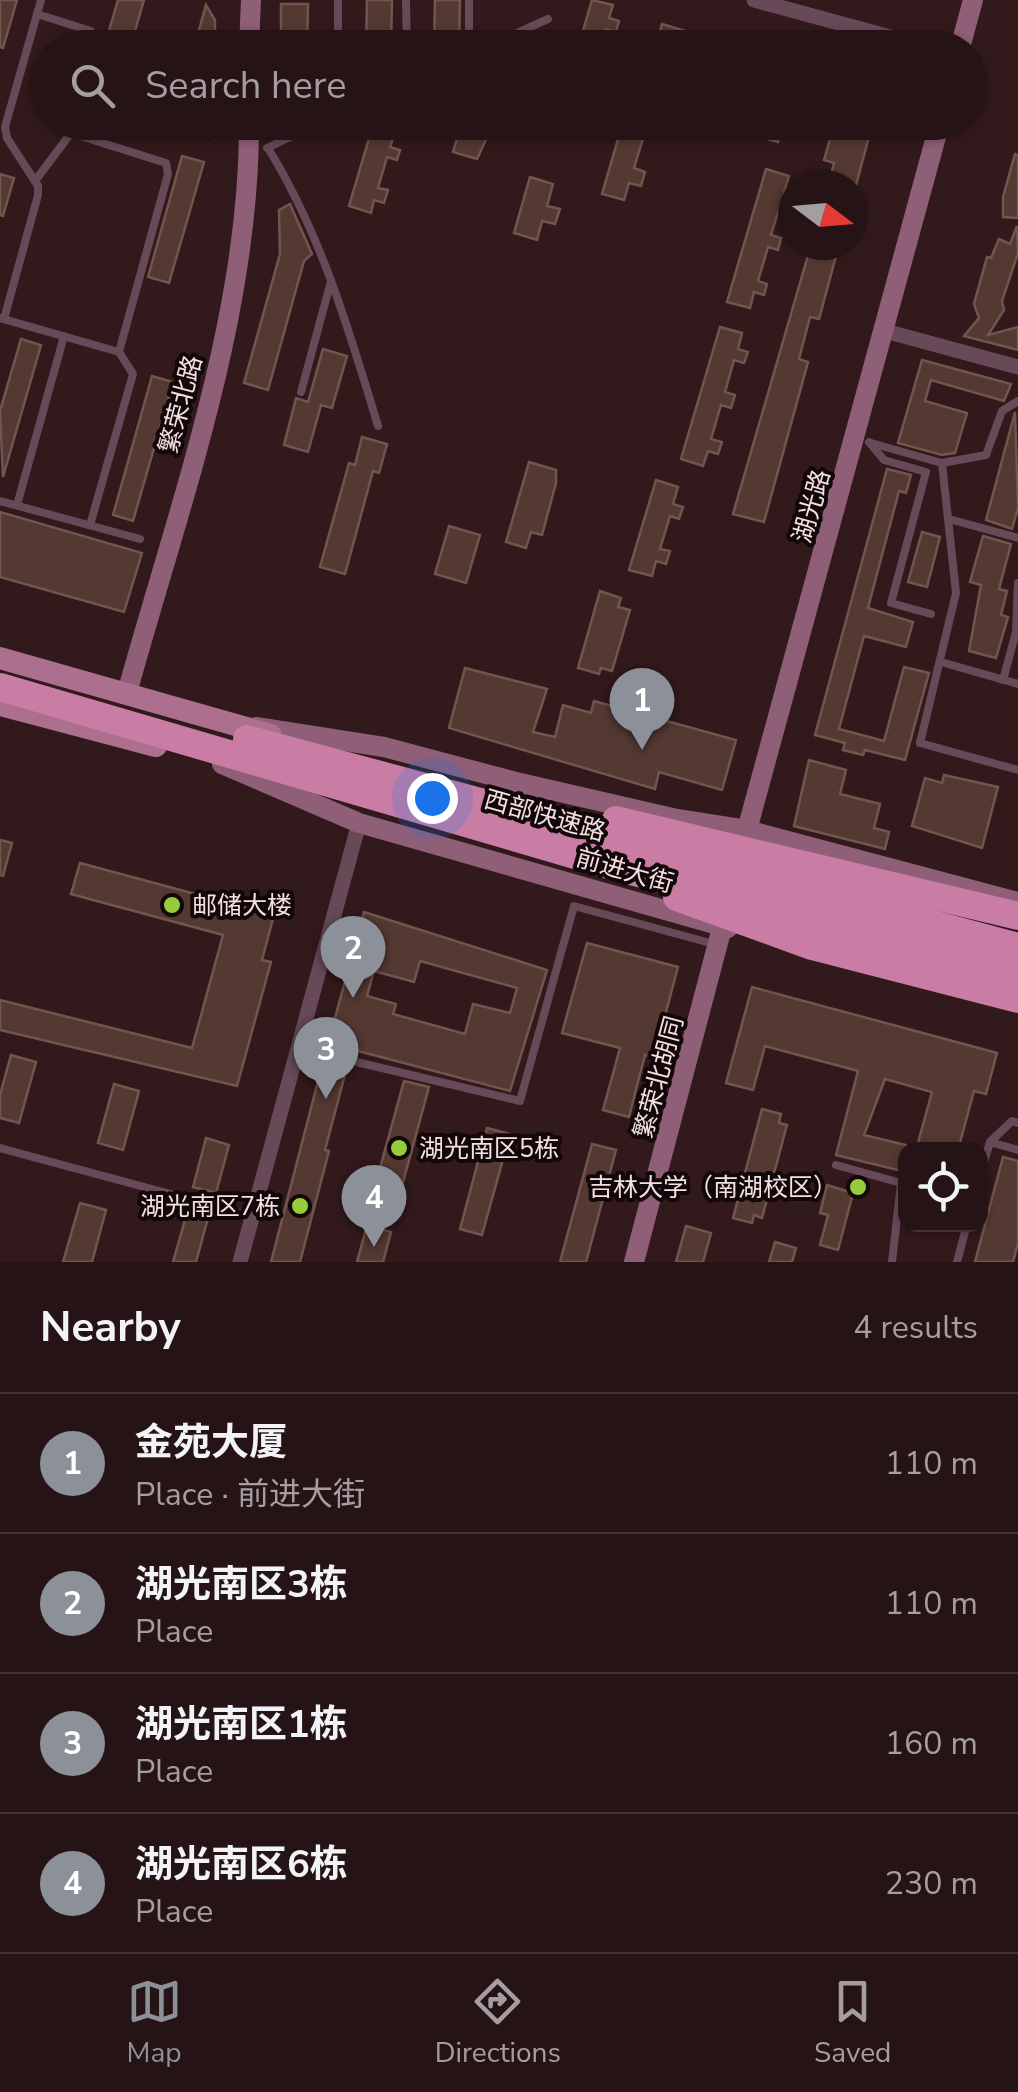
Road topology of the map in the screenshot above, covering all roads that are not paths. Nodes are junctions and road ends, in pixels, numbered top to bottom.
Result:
1 (41, 0) edge
2 (251, 0) edge
3 (338, 0) edge
4 (406, 0) edge
5 (469, 0) edge
6 (754, 0) edge
7 (973, 0) edge
8 (37, 14) junction
9 (548, 19) dead end
10 (33, 30) edge
11 (88, 30) edge
12 (250, 30) edge
13 (338, 30) edge
14 (407, 30) edge
15 (469, 30) edge
16 (524, 30) edge
17 (865, 30) edge
18 (965, 30) edge
19 (30, 40) edge
20 (67, 140) edge
21 (94, 140) edge
22 (255, 140) edge
23 (278, 140) edge
24 (935, 140) edge
25 (258, 148) junction
26 (35, 181) junction
27 (332, 281) junction
28 (2, 319) edge
29 (885, 330) junction
30 (64, 336) junction
31 (119, 352) junction
32 (1018, 366) edge
33 (302, 392) dead end
34 (1018, 401) edge
35 (378, 426) dead end
36 (862, 441) junction
37 (942, 463) junction
38 (0, 500) edge
39 (17, 505) junction
40 (949, 519) junction
41 (90, 525) junction
42 (1018, 538) edge
43 (140, 539) dead end
44 (1018, 584) edge
45 (932, 614) dead end
46 (0, 658) edge
47 (940, 662) junction
48 (0, 673) edge
49 (1003, 680) junction
50 (1018, 684) edge
51 (0, 686) edge
52 (127, 693) junction
53 (0, 705) edge
54 (232, 723) junction
55 (326, 761) junction
56 (222, 764) junction
57 (1018, 770) edge
58 (358, 823) junction
59 (746, 830) junction
60 (738, 864) junction
61 (623, 868) junction
62 (1018, 902) edge
63 (1018, 916) edge
64 (723, 925) junction
65 (1018, 934) edge
66 (1018, 946) edge
67 (1018, 972) edge
68 (1018, 981) edge
69 (1018, 999) edge
70 (1018, 1012) edge
71 (298, 1048) junction
72 (1018, 1123) edge
73 (990, 1142) junction
74 (0, 1148) edge
75 (988, 1149) edge
76 (1018, 1150) edge
77 (836, 1166) dead end
78 (252, 1216) junction
79 (965, 1232) edge
80 (240, 1262) edge
81 (634, 1262) edge
82 (892, 1262) edge
83 (956, 1262) edge

1 - 8 lane
2 - 12 street
3 - 13 lane
4 - 14 lane
5 - 15 lane
6 - 17 street
7 - 18 street
8 - 10 lane
8 - 11 lane
9 - 16 lane
19 - 26 lane
20 - 26 lane
21 - 31 lane
22 - 25 street, 繁荣北路
23 - 25 lane
24 - 29 street, 湖光路
25 - 27 lane
25 - 52 street, 繁荣北路
26 - 28 lane
27 - 33 lane
27 - 35 lane
28 - 30 lane
29 - 32 street
29 - 36 street, 湖光路
30 - 31 lane
30 - 39 lane
31 - 41 lane
34 - 37 lane
36 - 37 lane
36 - 45 lane
36 - 59 street, 湖光路
37 - 40 lane
38 - 39 lane
39 - 41 lane
40 - 42 lane
40 - 47 lane
41 - 43 lane
44 - 49 lane
46 - 52 main road, 前进大街
47 - 49 lane
47 - 57 lane
48 - 55 highway, 西部快速路, bridge
49 - 50 lane
51 - 61 highway, 西部快速路, bridge
52 - 54 main road, 前进大街
53 - 56 main road, 前进大街
54 - 59 street, 前进大街
54 - 60 main road, 前进大街
55 - 63 highway, bridge
55 - 66 highway, 西部快速路, bridge
56 - 58 street, 前进大街
56 - 64 main road, 前进大街
58 - 64 street, 前进大街
58 - 71 street
59 - 60 street, 湖光路
59 - 62 street, 前进大街
60 - 64 street, 湖光路
60 - 65 main road, 前进大街
61 - 67 highway, 西部快速路, bridge
61 - 69 highway, bridge
64 - 68 main road, 前进大街
64 - 70 street, 前进大街
64 - 71 lane
64 - 81 street, 繁荣北胡同
71 - 78 street
72 - 73 lane
73 - 75 lane
73 - 76 lane
74 - 78 lane
77 - 82 lane
78 - 80 street
79 - 83 lane

